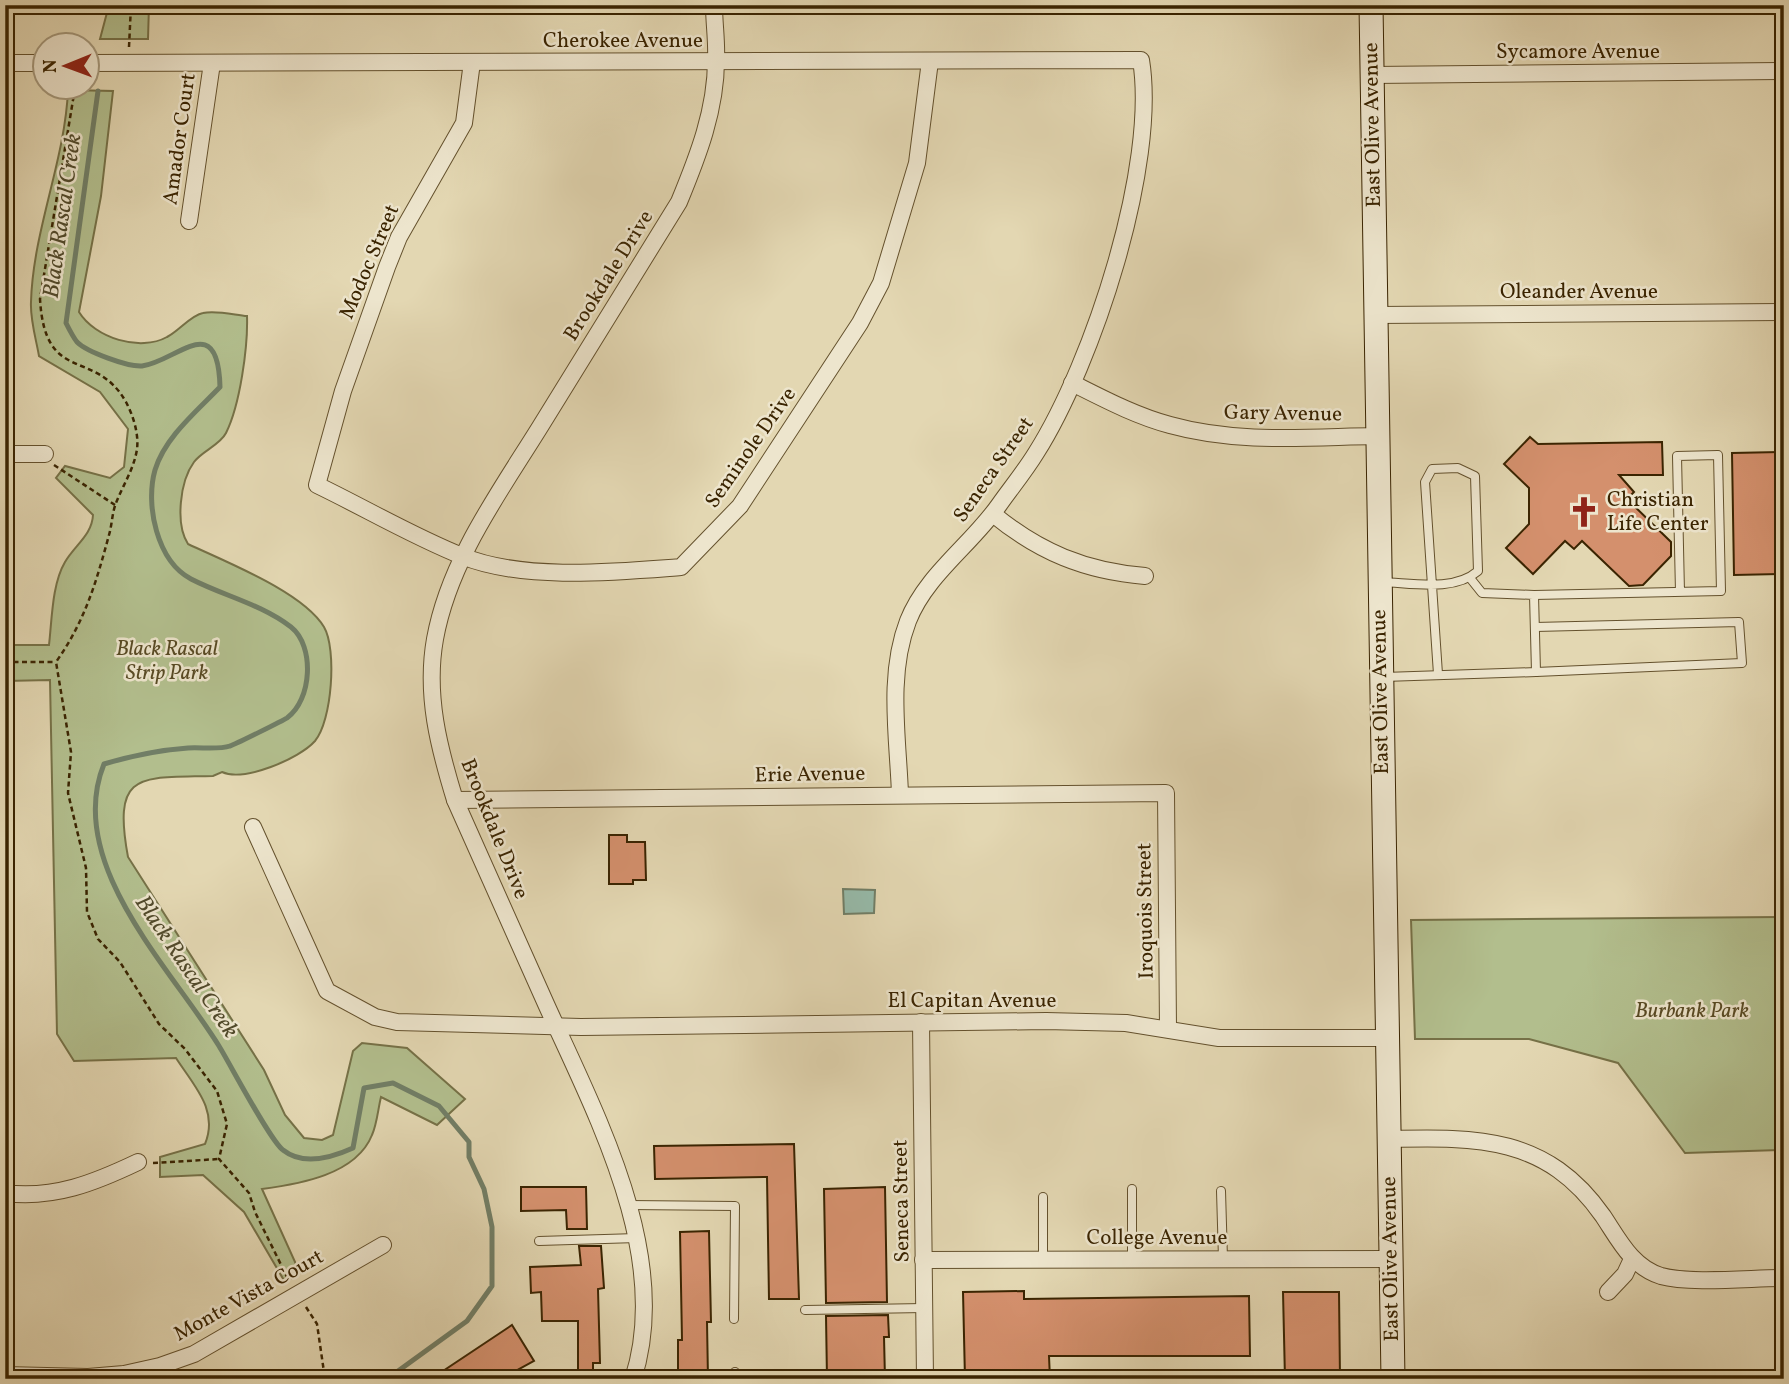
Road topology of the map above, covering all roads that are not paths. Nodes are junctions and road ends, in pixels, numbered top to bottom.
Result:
1 (714, 5) edge
2 (1371, 5) edge
3 (930, 61) junction
4 (472, 62) junction
5 (716, 62) junction
6 (5, 63) edge
7 (32, 63) edge
8 (102, 63) edge
9 (212, 63) junction
10 (1784, 72) edge
11 (1372, 75) junction
12 (1144, 76) joint
13 (189, 222) dead end
14 (1784, 312) edge
15 (1375, 315) junction
16 (1072, 383) junction
17 (1377, 436) junction
18 (5, 454) edge
19 (45, 454) road end
20 (317, 485) joint
21 (993, 514) junction
22 (463, 557) junction
23 (1145, 576) dead end
24 (1470, 578) junction
25 (1380, 582) junction
26 (1430, 583) junction
27 (1680, 592) junction
28 (1534, 595) junction
29 (1535, 627) junction
30 (1536, 672) junction
31 (1438, 674) junction
32 (1381, 677) junction
33 (1166, 793) joint
34 (900, 794) junction
35 (455, 800) junction
36 (253, 827) dead end
37 (921, 1022) junction
38 (555, 1025) junction
39 (1168, 1028) junction
40 (1387, 1038) junction
41 (1389, 1139) junction
42 (138, 1162) road end
43 (1132, 1189) dead end
44 (1221, 1191) dead end
45 (5, 1193) edge
46 (1043, 1197) dead end
47 (629, 1205) junction
48 (637, 1238) junction
49 (539, 1241) dead end
50 (383, 1245) dead end
51 (1132, 1259) junction
52 (1223, 1259) junction
53 (1391, 1259) junction
54 (1632, 1259) junction
55 (923, 1260) junction
56 (1043, 1260) junction
57 (1784, 1278) edge
58 (1608, 1292) dead end
59 (924, 1308) junction
60 (805, 1310) dead end
61 (734, 1319) dead end
62 (5, 1375) edge
63 (633, 1379) edge
64 (925, 1379) edge
65 (1393, 1379) edge

1 - 5 street, Brookdale Drive
2 - 11 main road, East Olive Avenue
3 - 5 street, Cherokee Avenue
3 - 12 street, Cherokee Avenue
3 - 22 street, Seminole Drive
4 - 5 street, Cherokee Avenue
4 - 9 street, Cherokee Avenue
4 - 20 street, Modoc Street
5 - 22 street, Brookdale Drive
6 - 7 street
8 - 9 street, Cherokee Avenue
9 - 13 street, Amador Court
10 - 11 street, Sycamore Avenue
11 - 15 main road, East Olive Avenue
12 - 16 street, Seneca Street
14 - 15 street, Oleander Avenue
15 - 17 main road, East Olive Avenue
16 - 17 street, Gary Avenue
16 - 21 street, Seneca Street
17 - 25 main road, East Olive Avenue
18 - 19 street
20 - 22 street, Seminole Drive
21 - 23 street
21 - 34 street, Seneca Street
22 - 35 street, Brookdale Drive
24 - 26 lane
24 - 26 lane
24 - 28 lane
25 - 26 lane
25 - 32 main road, East Olive Avenue
26 - 31 lane
27 - 27 lane
27 - 28 lane
28 - 29 lane
29 - 30 lane
29 - 30 lane
30 - 31 lane
31 - 32 lane
32 - 40 main road, East Olive Avenue
33 - 34 street, Erie Avenue
33 - 39 street, Iroquois Street
34 - 35 street, Erie Avenue
35 - 38 street, Brookdale Drive
36 - 38 street, El Capitan Avenue
37 - 38 street, El Capitan Avenue
37 - 39 street, El Capitan Avenue
37 - 55 street, Seneca Street
38 - 47 street, Brookdale Drive
39 - 40 street, El Capitan Avenue
40 - 41 main road, East Olive Avenue
41 - 53 main road, East Olive Avenue
41 - 54 street
42 - 45 street
43 - 51 lane
44 - 52 lane
46 - 56 lane
47 - 48 street, Brookdale Drive
47 - 61 lane
48 - 49 lane
48 - 63 street, Brookdale Drive
50 - 62 street, Monte Vista Court
51 - 52 street, College Avenue
51 - 56 street, College Avenue
52 - 53 street, College Avenue
53 - 65 main road, East Olive Avenue
54 - 57 street
54 - 58 street
55 - 56 street, College Avenue
55 - 59 street, Seneca Street
59 - 60 lane
59 - 64 street, Seneca Street

